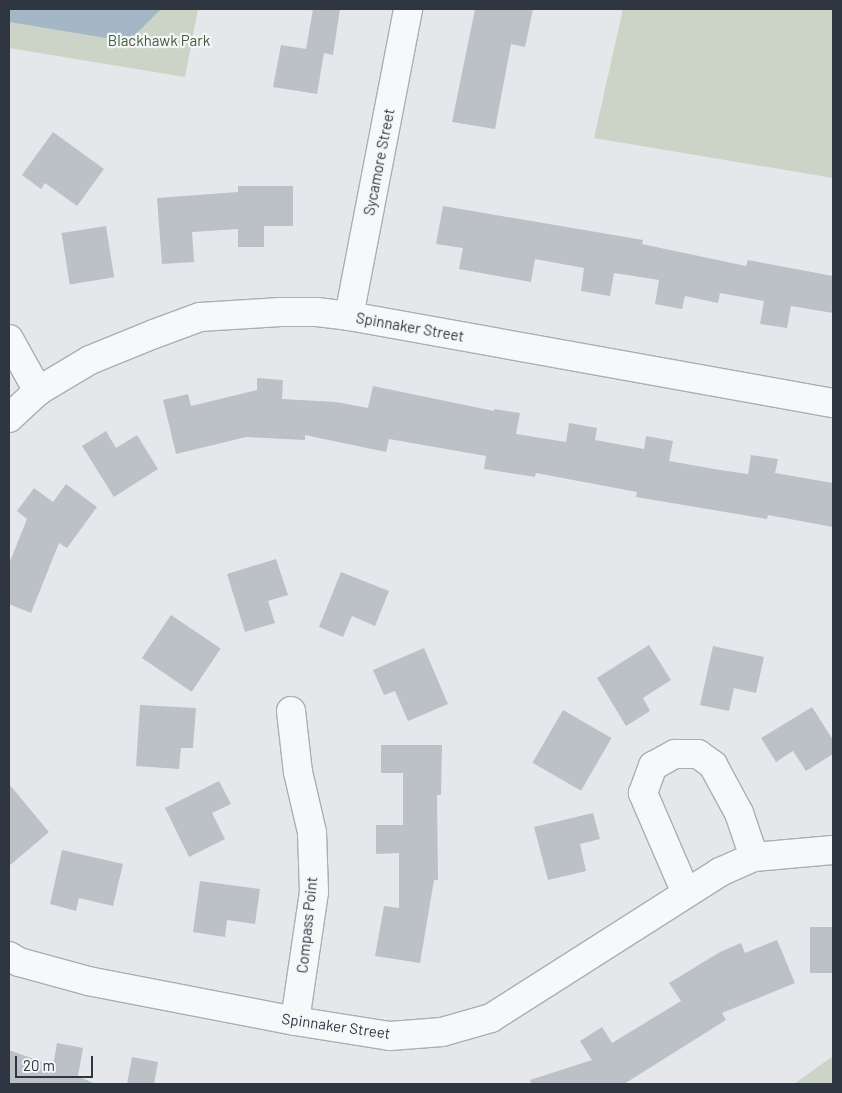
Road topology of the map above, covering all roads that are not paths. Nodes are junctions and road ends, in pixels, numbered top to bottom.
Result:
1 (408, 9) edge
2 (350, 316) junction
3 (9, 339) edge
4 (38, 391) junction
5 (833, 403) edge
6 (9, 418) edge
7 (290, 711) dead end
8 (833, 850) edge
9 (754, 857) junction
10 (686, 893) junction
11 (9, 956) edge
12 (295, 1021) junction

1 - 2 street, Sycamore Street
2 - 4 street, Spinnaker Street
2 - 5 street, Spinnaker Street
3 - 4 street
4 - 6 street, Spinnaker Street
7 - 12 street, Compass Point
8 - 9 street, Spinnaker Street
9 - 10 street, Spinnaker Street
9 - 10 street
10 - 12 street, Spinnaker Street
11 - 12 street, Spinnaker Street

